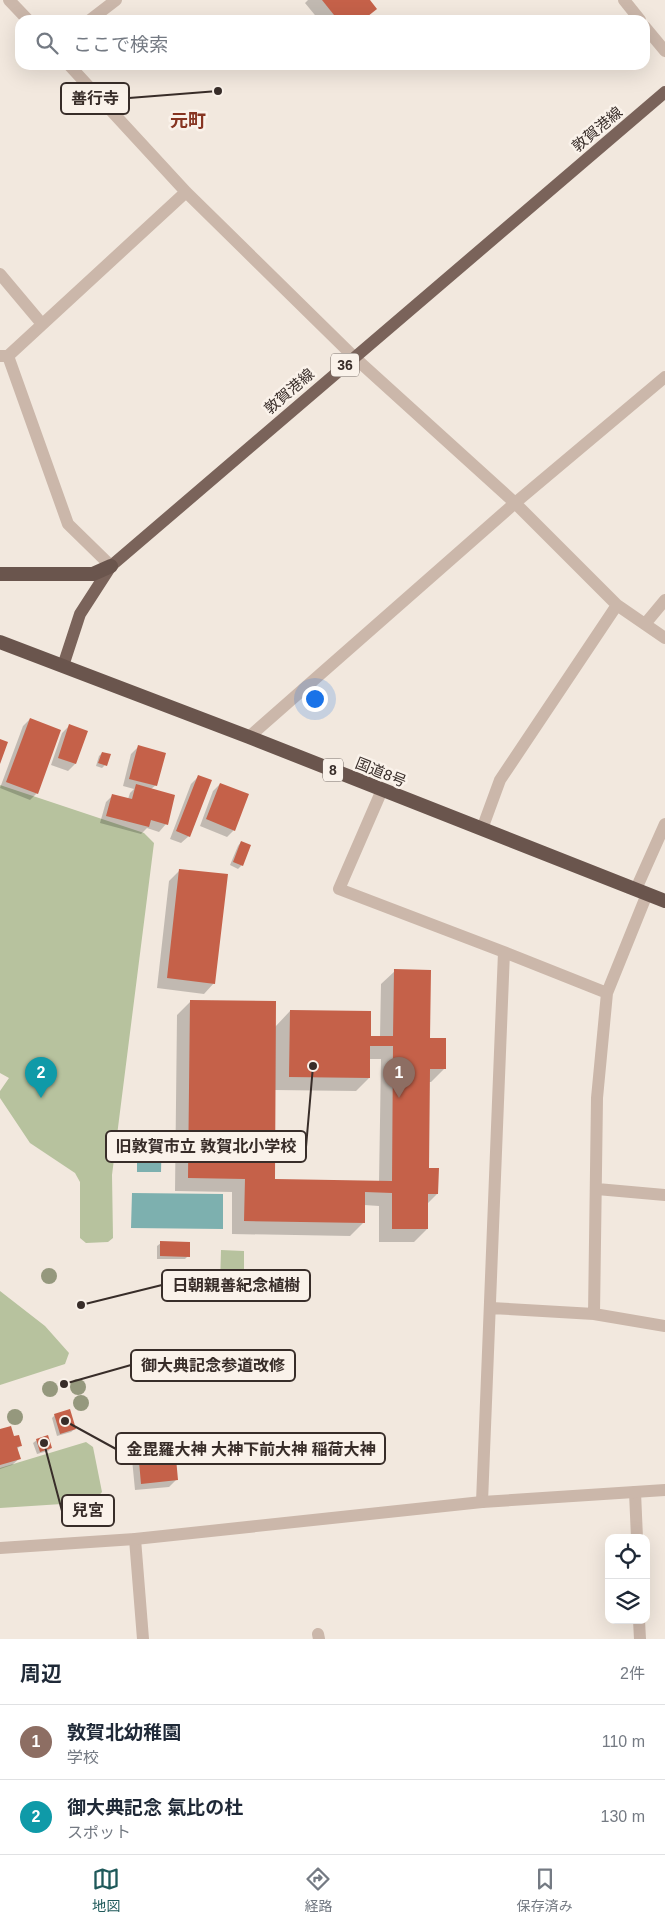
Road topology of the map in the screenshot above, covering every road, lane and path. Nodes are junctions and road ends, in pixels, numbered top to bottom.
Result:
1 (10, 0) edge
2 (116, 0) edge
3 (624, 0) edge
4 (24, 15) edge
5 (96, 15) edge
6 (636, 15) edge
7 (650, 33) edge
8 (665, 52) edge
9 (74, 70) edge
10 (665, 92) edge
11 (186, 192) junction
12 (0, 274) edge
13 (42, 324) junction
14 (4, 356) edge
15 (354, 357) junction
16 (665, 376) edge
17 (515, 503) junction
18 (111, 566) junction
19 (0, 574) edge
20 (665, 600) edge
21 (617, 605) junction
22 (645, 624) junction
23 (665, 638) edge
24 (0, 642) edge
25 (63, 666) junction
26 (249, 736) junction
27 (382, 790) junction
28 (665, 824) edge
29 (482, 829) junction
30 (641, 892) junction
31 (665, 901) edge
32 (504, 952) junction
33 (607, 993) junction
34 (597, 1189) junction
35 (665, 1195) edge
36 (491, 1308) junction
37 (594, 1314) junction
38 (665, 1326) edge
39 (665, 1490) edge
40 (636, 1492) junction
41 (482, 1502) junction
42 (637, 1534) edge
43 (135, 1540) junction
44 (0, 1548) edge
45 (639, 1624) edge
46 (143, 1639) edge
47 (640, 1639) edge

1 - 4 street
2 - 5 street
3 - 6 street
7 - 8 street
9 - 11 street
10 - 15 main road, 敦賀港線 / 36
11 - 13 street
11 - 15 street
12 - 13 street
13 - 14 street
14 - 18 street
15 - 17 street
15 - 18 main road, 敦賀港線 / 36
16 - 17 street
17 - 21 street
17 - 26 street
18 - 19 highway
18 - 25 main road, 敦賀港線 / 36
20 - 22 street
21 - 22 street
21 - 29 street
22 - 23 street
24 - 25 highway, 国道8号 / 8
25 - 26 highway, 国道8号 / 8
26 - 27 highway, 国道8号 / 8
27 - 29 highway, 国道8号 / 8
27 - 32 street
28 - 30 street
29 - 30 highway, 国道8号 / 8
30 - 31 highway, 国道8号 / 8
30 - 33 street
32 - 33 street
32 - 36 street
33 - 34 street
34 - 35 street
34 - 37 street
36 - 37 street
36 - 41 street
37 - 38 street
39 - 40 street
40 - 41 street
40 - 42 street
41 - 43 street
43 - 44 street
43 - 46 street
45 - 47 street

